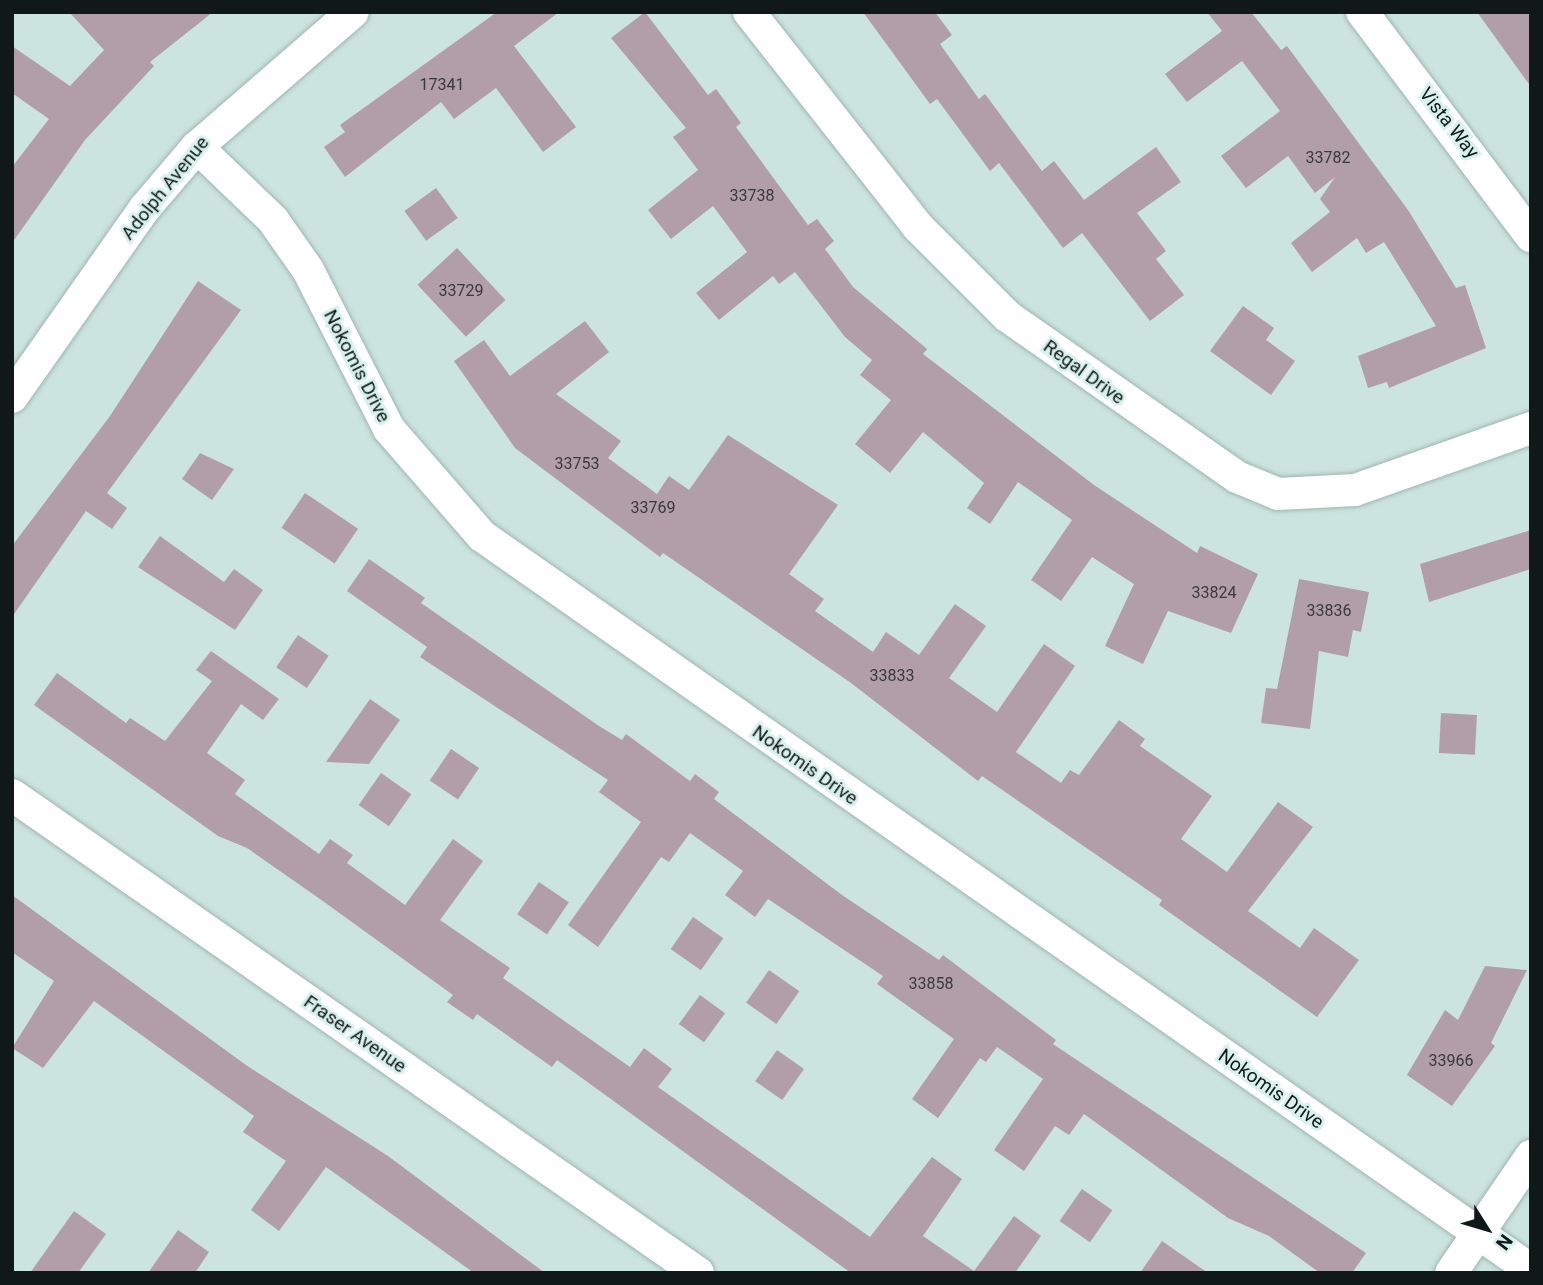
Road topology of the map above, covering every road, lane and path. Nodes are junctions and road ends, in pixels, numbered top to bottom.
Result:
1 (353, 12) edge
2 (749, 12) edge
3 (1362, 12) edge
4 (197, 147) junction
5 (1531, 236) edge
6 (12, 397) edge
7 (1531, 428) edge
8 (12, 795) edge
9 (1531, 1156) edge
10 (1478, 1234) junction
11 (1531, 1270) edge
12 (698, 1273) edge
13 (1451, 1273) edge

1 - 4 street, Adolph Avenue
2 - 7 street, Regal Drive
3 - 5 street, Vista Way
4 - 6 street, Adolph Avenue
4 - 10 street, Nokomis Drive
8 - 12 street, Fraser Avenue
9 - 10 street
10 - 11 street, Nokomis Drive
10 - 13 street

